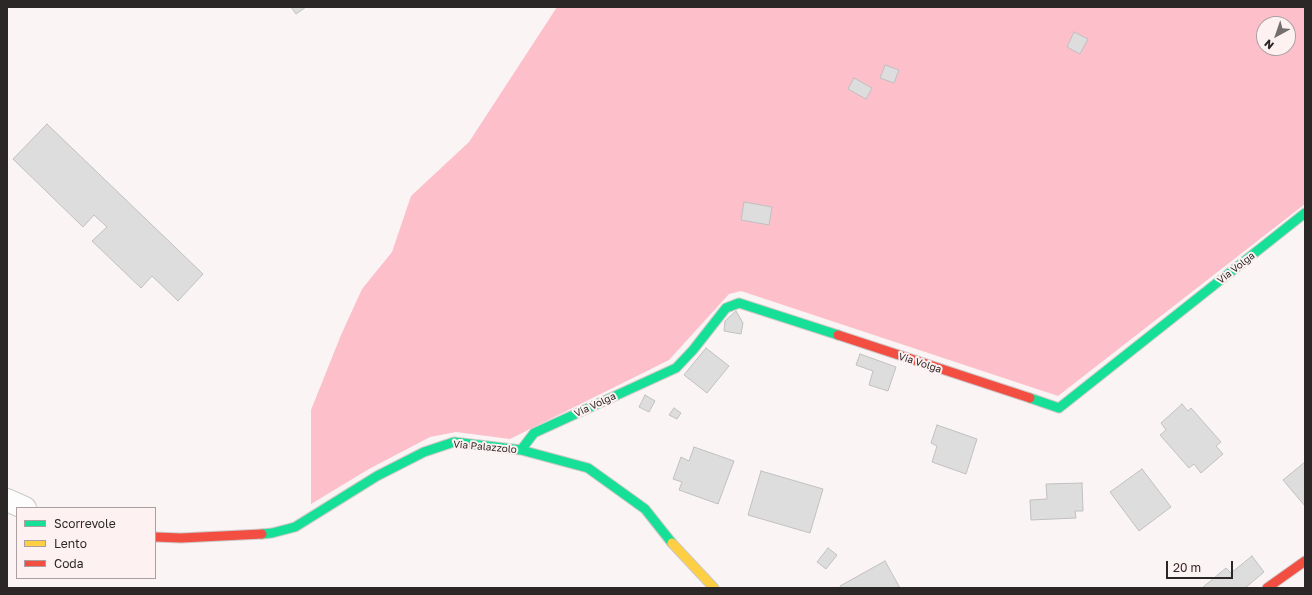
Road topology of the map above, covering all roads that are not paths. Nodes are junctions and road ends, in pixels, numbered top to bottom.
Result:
1 (1305, 213) edge
2 (521, 450) junction
3 (7, 500) edge
4 (23, 507) edge
5 (156, 537) edge
6 (1305, 561) edge
7 (714, 588) edge
8 (1267, 588) edge

1 - 2 street, Via Volga
2 - 5 street, Via Palazzolo
2 - 7 street, Via Palazzolo
3 - 4 street
6 - 8 street

